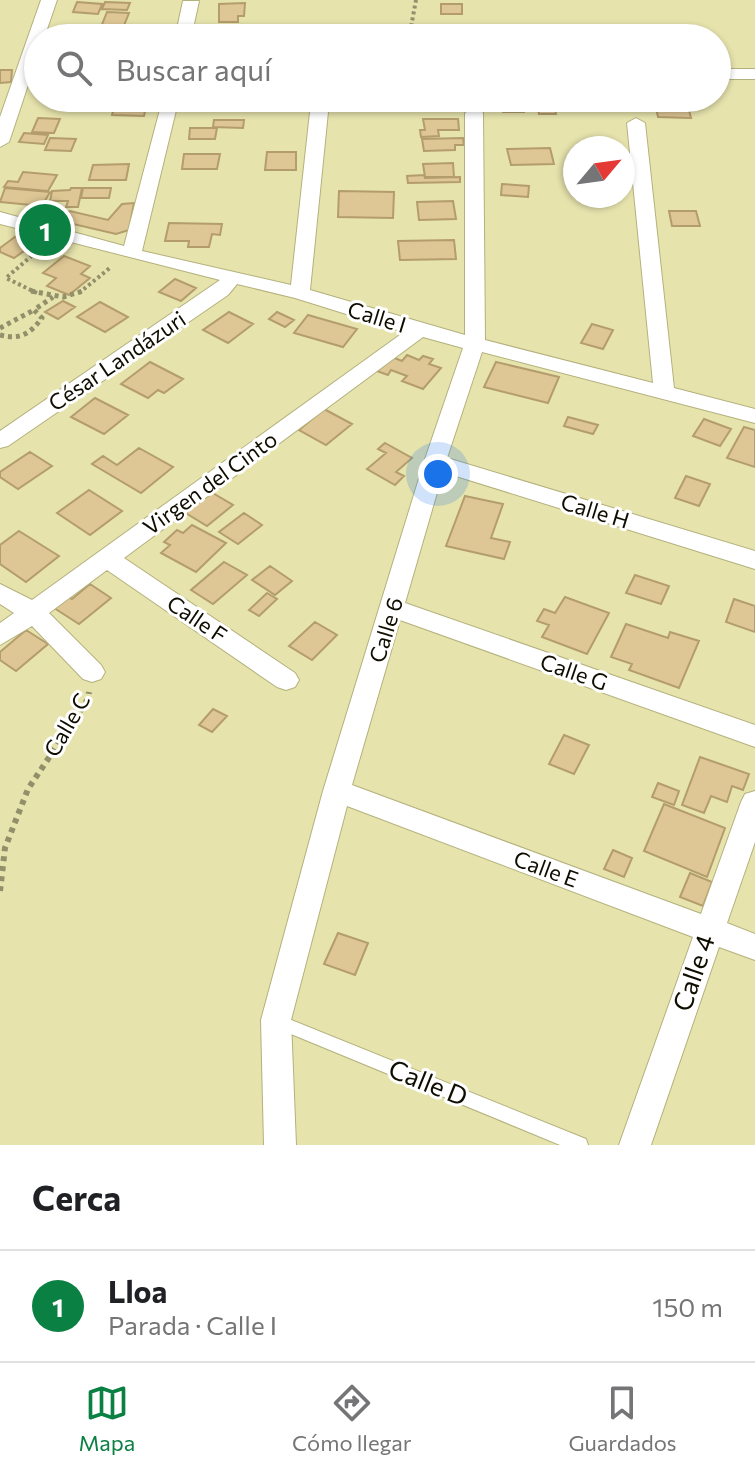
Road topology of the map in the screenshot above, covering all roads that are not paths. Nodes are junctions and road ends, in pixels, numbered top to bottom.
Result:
1 (49, 0) edge
2 (191, 1) edge
3 (41, 24) edge
4 (186, 24) edge
5 (24, 72) edge
6 (731, 74) edge
7 (755, 74) edge
8 (167, 112) edge
9 (319, 112) dead end
10 (474, 113) dead end
11 (636, 123) dead end
12 (0, 142) edge
13 (0, 218) edge
14 (129, 253) junction
15 (232, 278) junction
16 (300, 293) junction
17 (420, 330) junction
18 (475, 343) junction
19 (664, 390) junction
20 (755, 416) edge
21 (0, 441) edge
22 (435, 462) junction
23 (107, 558) junction
24 (755, 560) edge
25 (0, 593) edge
26 (393, 608) junction
27 (33, 612) junction
28 (0, 636) edge
29 (92, 672) road end
30 (286, 680) dead end
31 (755, 736) edge
32 (337, 791) junction
33 (755, 802) edge
34 (709, 929) junction
35 (755, 947) edge
36 (276, 1020) junction
37 (280, 1145) edge
38 (580, 1145) edge
39 (635, 1145) edge

1 - 3 street
2 - 4 street
5 - 12 street
6 - 7 street
8 - 14 street
9 - 16 street
10 - 18 street, Calle 6
11 - 19 street
13 - 14 street, Calle I
14 - 15 street, Calle I
15 - 16 street, Calle I
15 - 21 street, César Landázuri
16 - 17 street, Calle I
17 - 18 street, Calle I
17 - 23 street, Virgen del Cinto
18 - 19 street, Calle I
18 - 22 street, Calle 6
19 - 20 street, Calle I
22 - 24 street, Calle H
22 - 26 street, Calle 6
23 - 27 street, Virgen del Cinto
23 - 30 street, Calle F
25 - 27 street, Calle C
26 - 31 street, Calle G
26 - 32 street, Calle 6
27 - 28 street, Virgen del Cinto
27 - 29 street, Calle C
32 - 34 street, Calle E
32 - 36 street, Calle 6
33 - 34 street, Calle 4
34 - 35 street, Calle E
34 - 39 street, Calle 4
36 - 37 street, Calle 6
36 - 38 lane, Calle D

